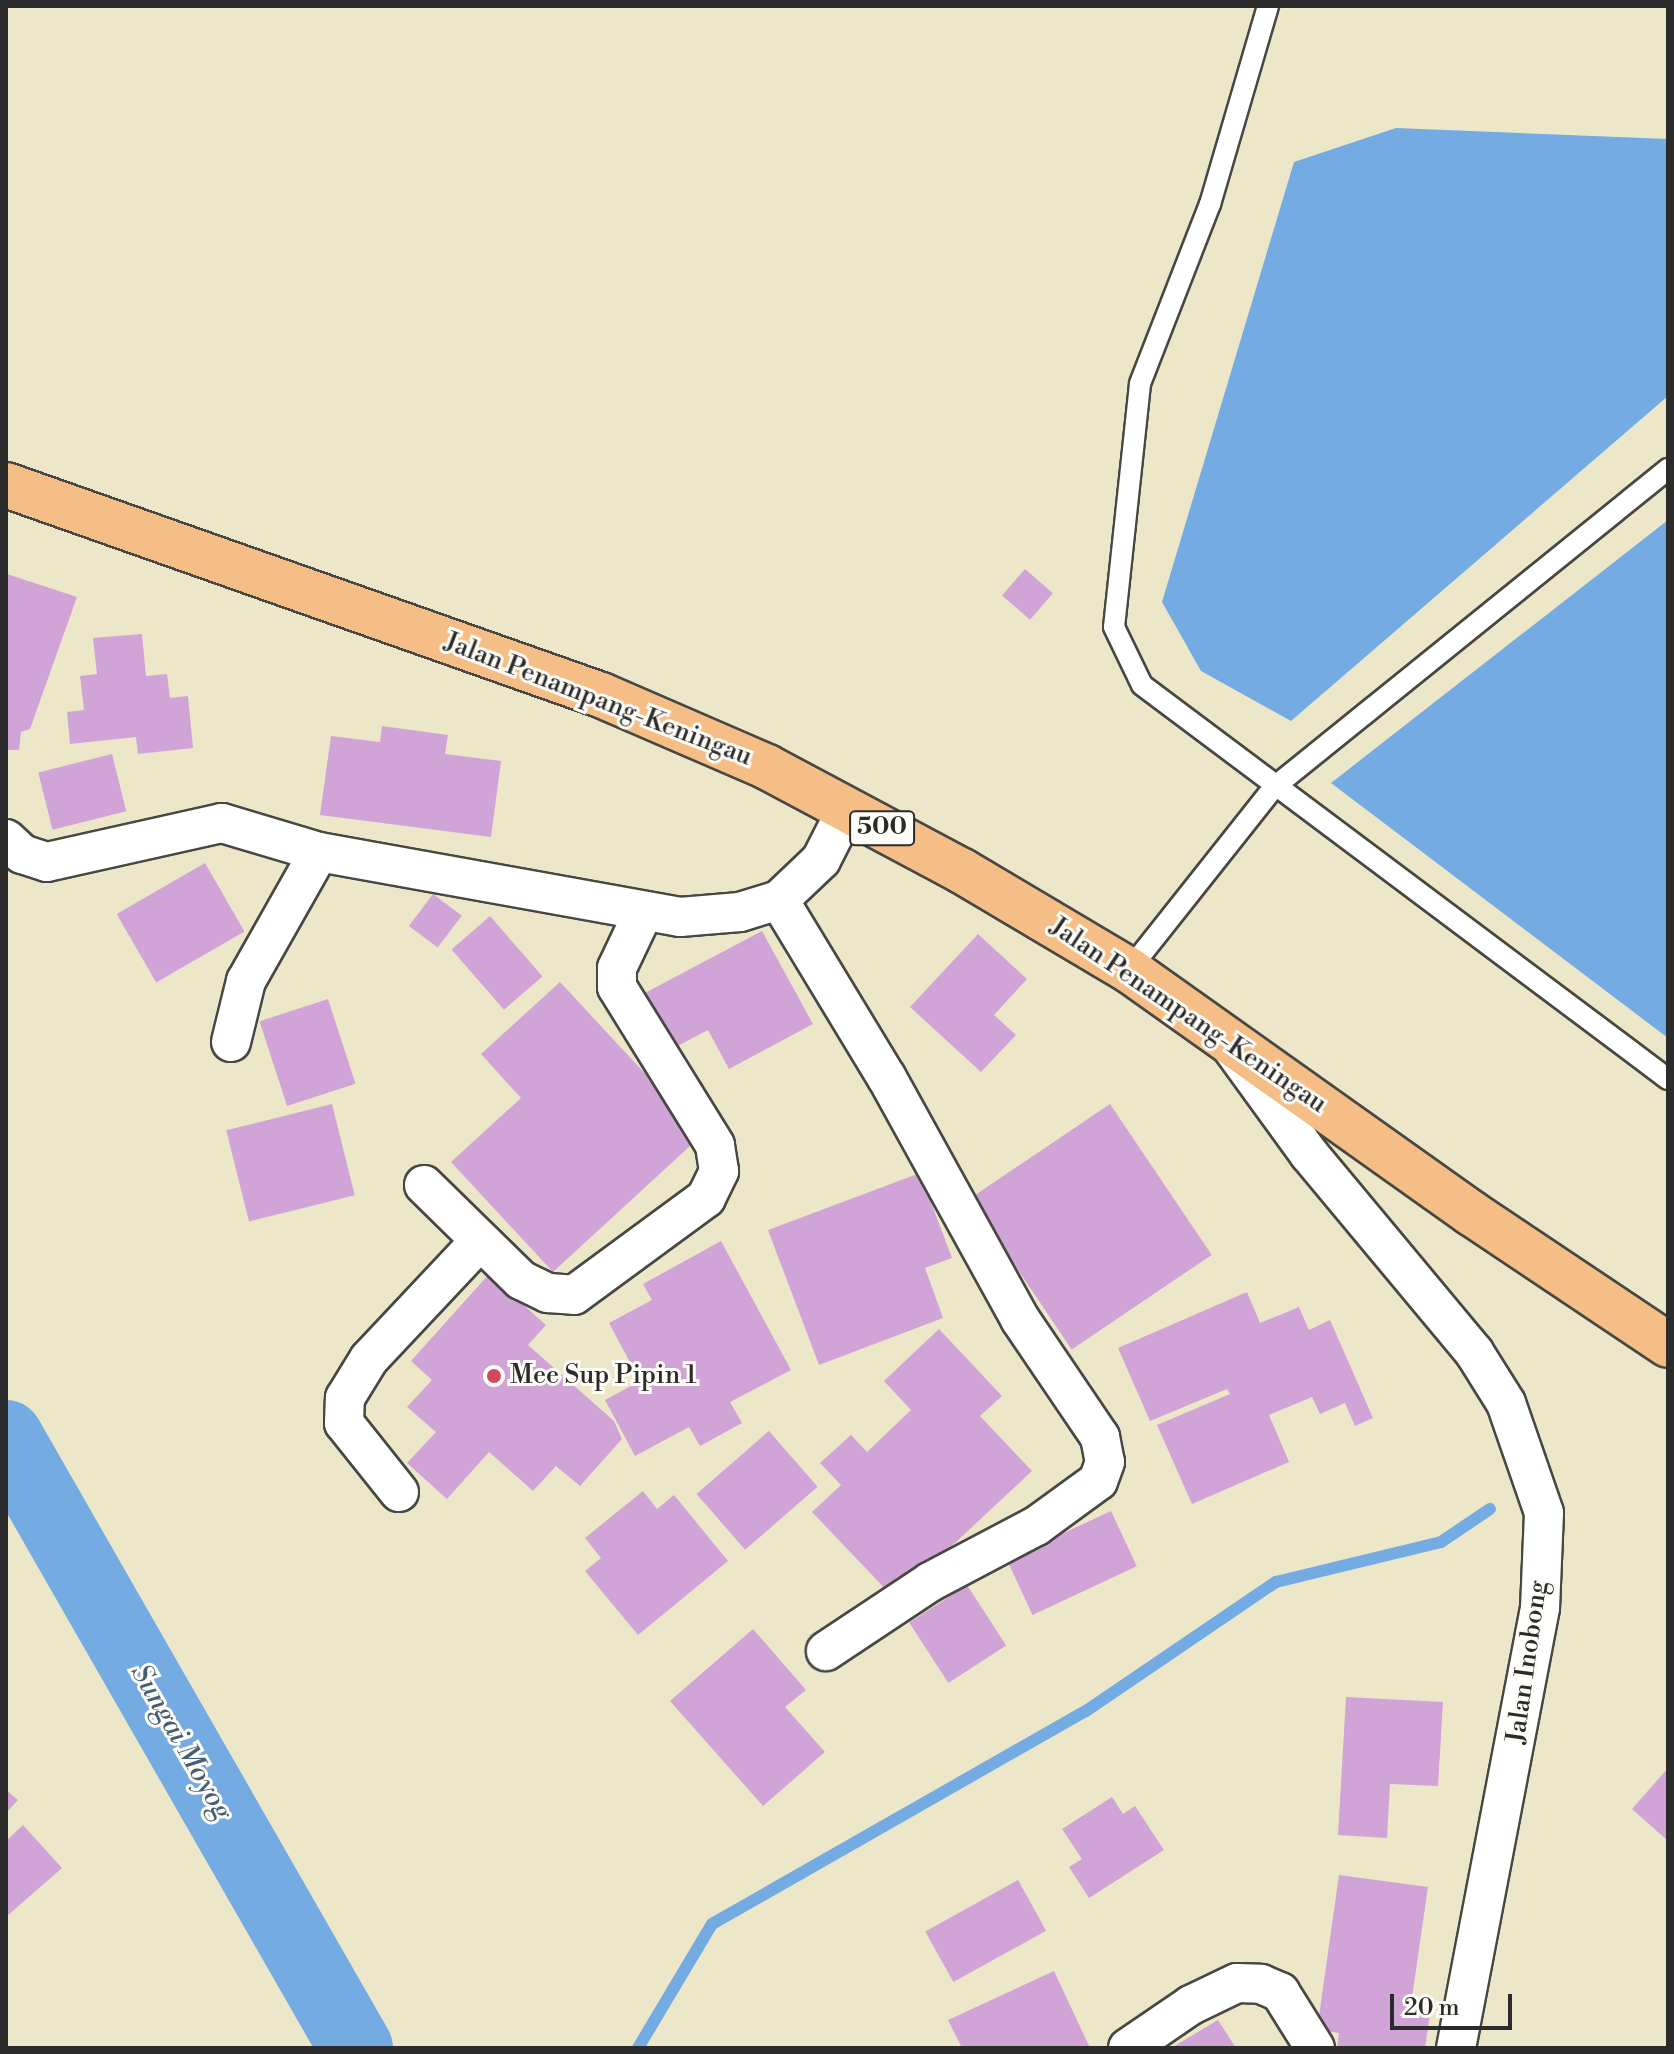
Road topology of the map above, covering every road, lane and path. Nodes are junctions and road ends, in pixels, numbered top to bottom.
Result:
1 (1268, 6) edge
2 (1668, 469) edge
3 (6, 485) edge
4 (1273, 788) junction
5 (847, 809) junction
6 (6, 839) edge
7 (319, 852) junction
8 (779, 900) junction
9 (644, 911) junction
10 (1129, 970) junction
11 (1225, 1038) junction
12 (231, 1042) dead end
13 (1668, 1079) edge
14 (424, 1185) dead end
15 (480, 1241) junction
16 (1668, 1345) edge
17 (399, 1492) dead end
18 (826, 1651) dead end
19 (1128, 2048) edge
20 (1315, 2048) edge
21 (1456, 2048) edge

1 - 4 lane
2 - 4 lane
3 - 5 main road, Jalan Penampang-Keningau / 500
4 - 10 lane
4 - 13 lane
5 - 8 street
5 - 10 main road, Jalan Penampang-Keningau / 500
6 - 7 street
7 - 9 street
7 - 12 street
8 - 9 street
8 - 18 street
9 - 15 street
10 - 11 main road, Jalan Penampang-Keningau / 500
11 - 16 main road, Jalan Penampang-Keningau / 500
11 - 21 street, Jalan Inobong
14 - 15 street
15 - 17 street
19 - 20 street

